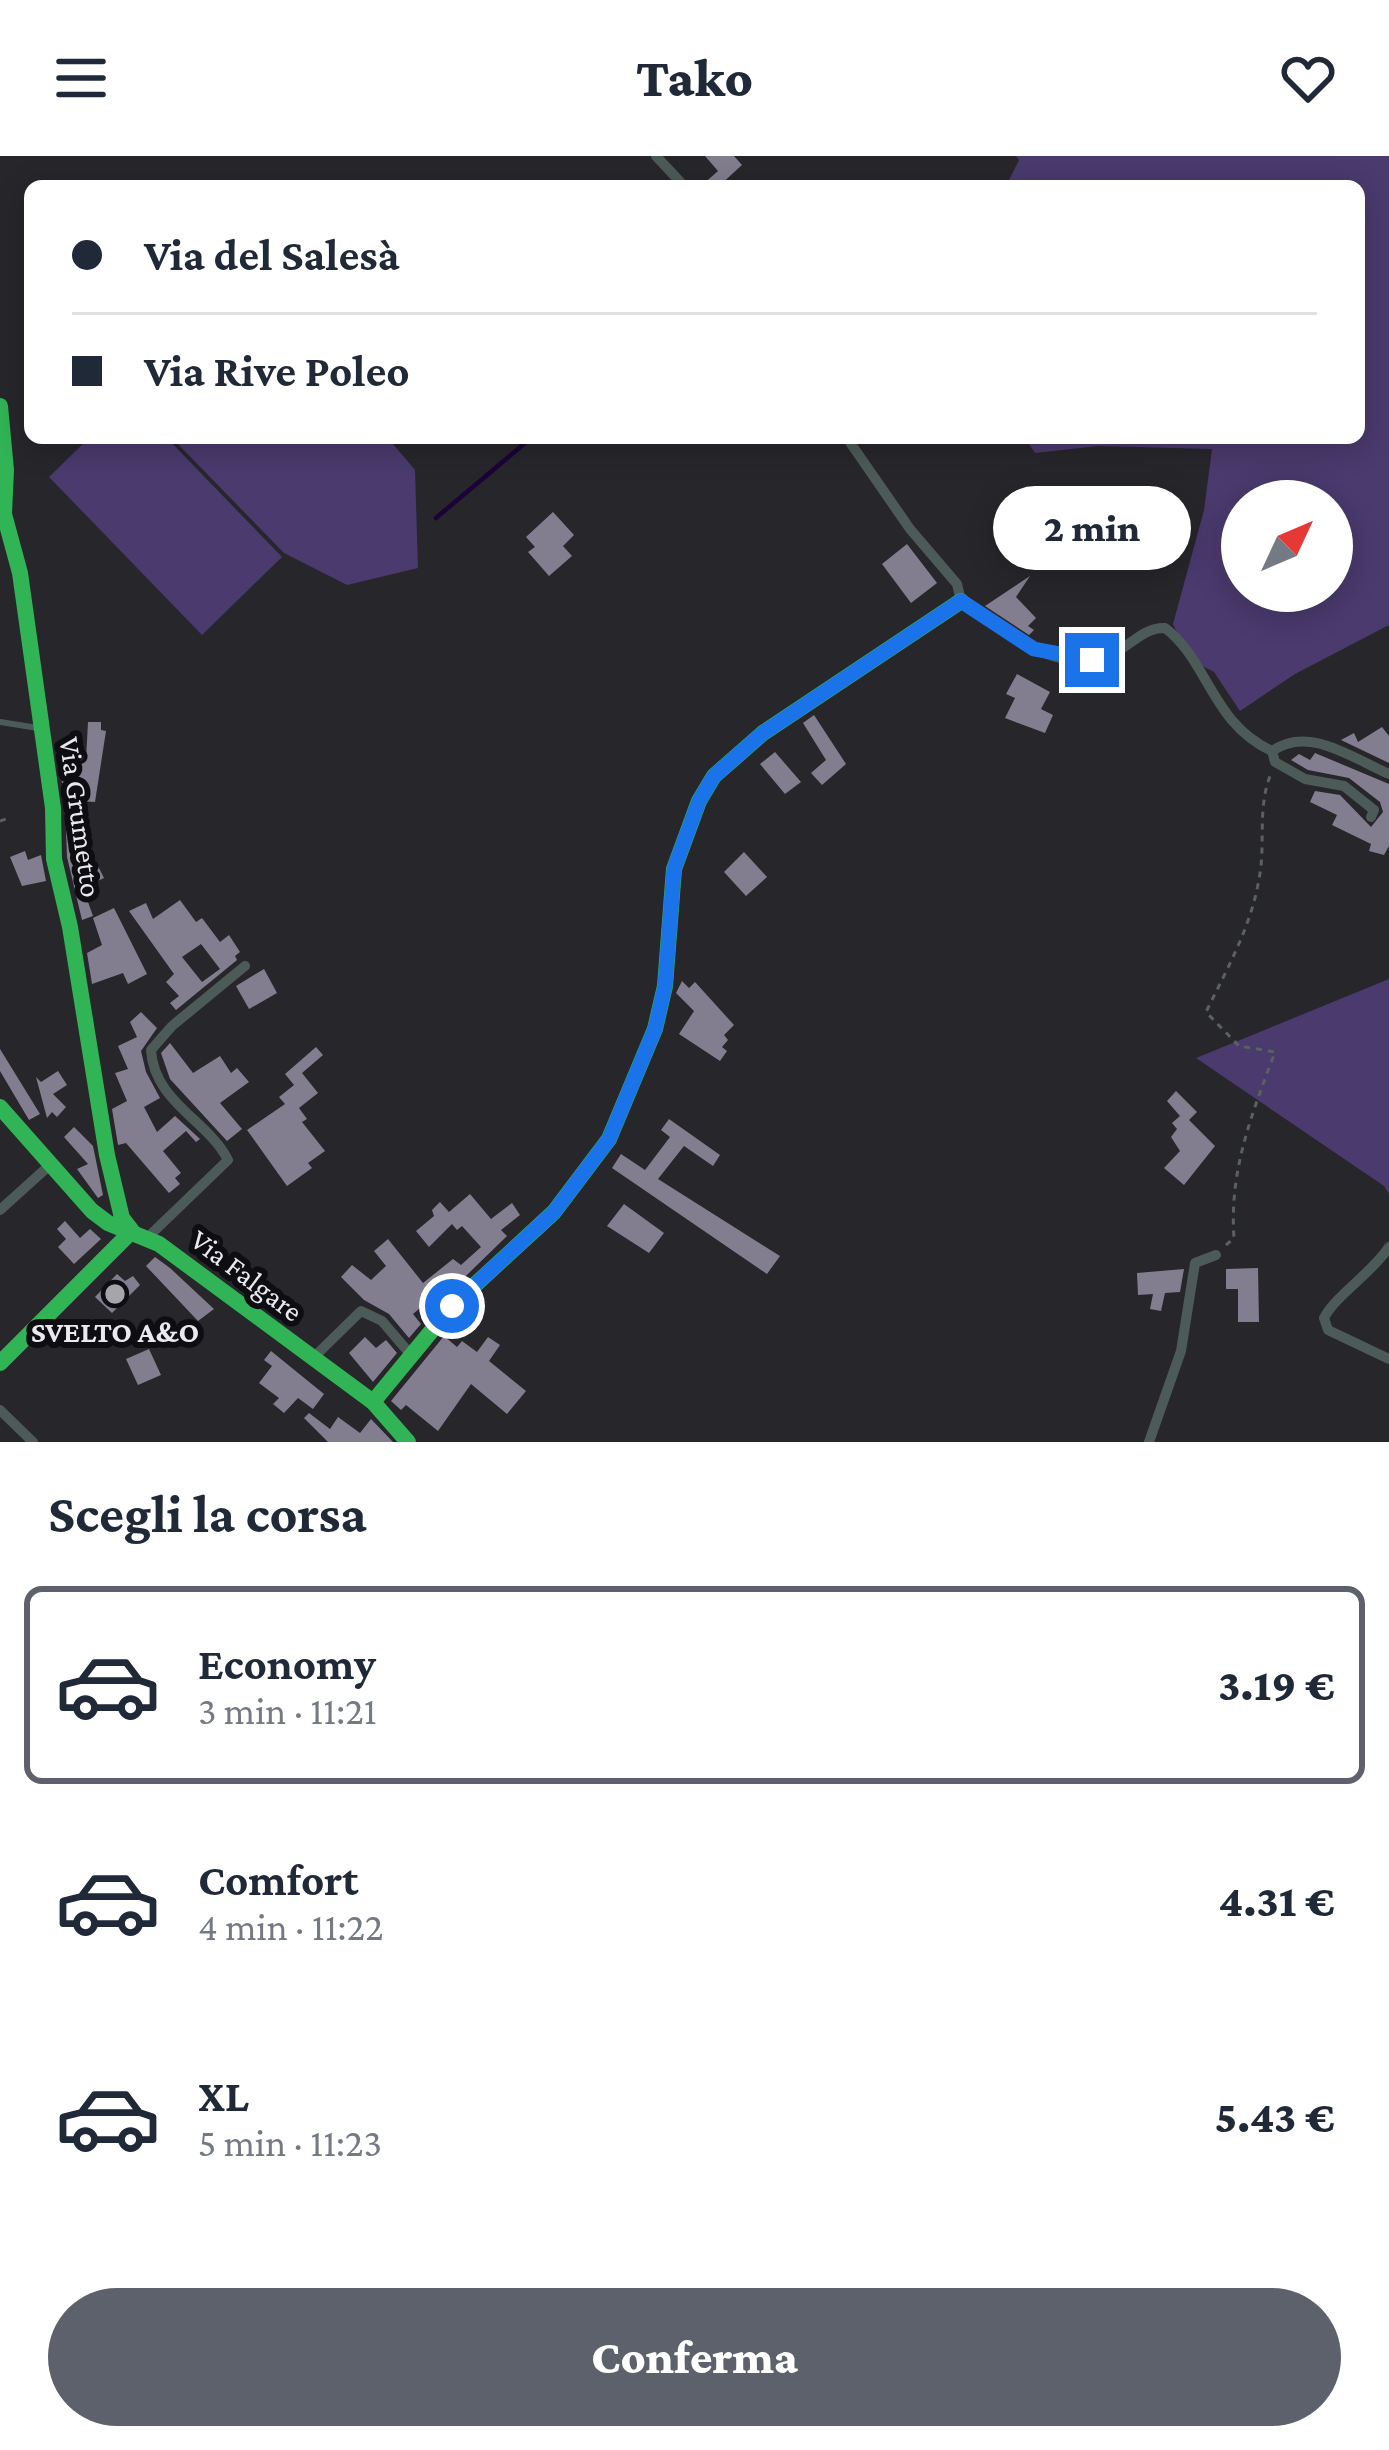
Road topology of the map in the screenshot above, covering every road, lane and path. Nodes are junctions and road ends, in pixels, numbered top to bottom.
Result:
1 (656, 156) edge
2 (678, 180) edge
3 (0, 406) edge
4 (851, 444) edge
5 (961, 601) junction
6 (0, 722) edge
7 (42, 729) junction
8 (1274, 756) junction
9 (1389, 774) edge
10 (1371, 817) dead end
11 (245, 966) dead end
12 (0, 1107) edge
13 (51, 1164) junction
14 (0, 1210) edge
15 (140, 1234) junction
16 (1389, 1247) edge
17 (1216, 1255) joint
18 (411, 1355) junction
19 (313, 1358) junction
20 (1389, 1359) edge
21 (0, 1363) edge
22 (373, 1402) junction
23 (0, 1410) edge
24 (28, 1440) edge
25 (408, 1442) edge
26 (1149, 1442) edge

1 - 2 street
3 - 7 street, Via Grumetto
4 - 5 street
5 - 8 street
5 - 18 street
6 - 7 lane
7 - 15 street, Via Grumetto
8 - 9 street
8 - 10 street
8 - 17 path
11 - 15 street, Via Falgare
12 - 13 street, Via Falgare
13 - 14 street
13 - 15 street, Via Falgare
15 - 19 street, Via Falgare
15 - 21 street
16 - 20 street
17 - 26 street
18 - 19 street, Via Falgare
18 - 22 street
19 - 22 street, Via Falgare
22 - 25 street, Via Falgare
23 - 24 street

